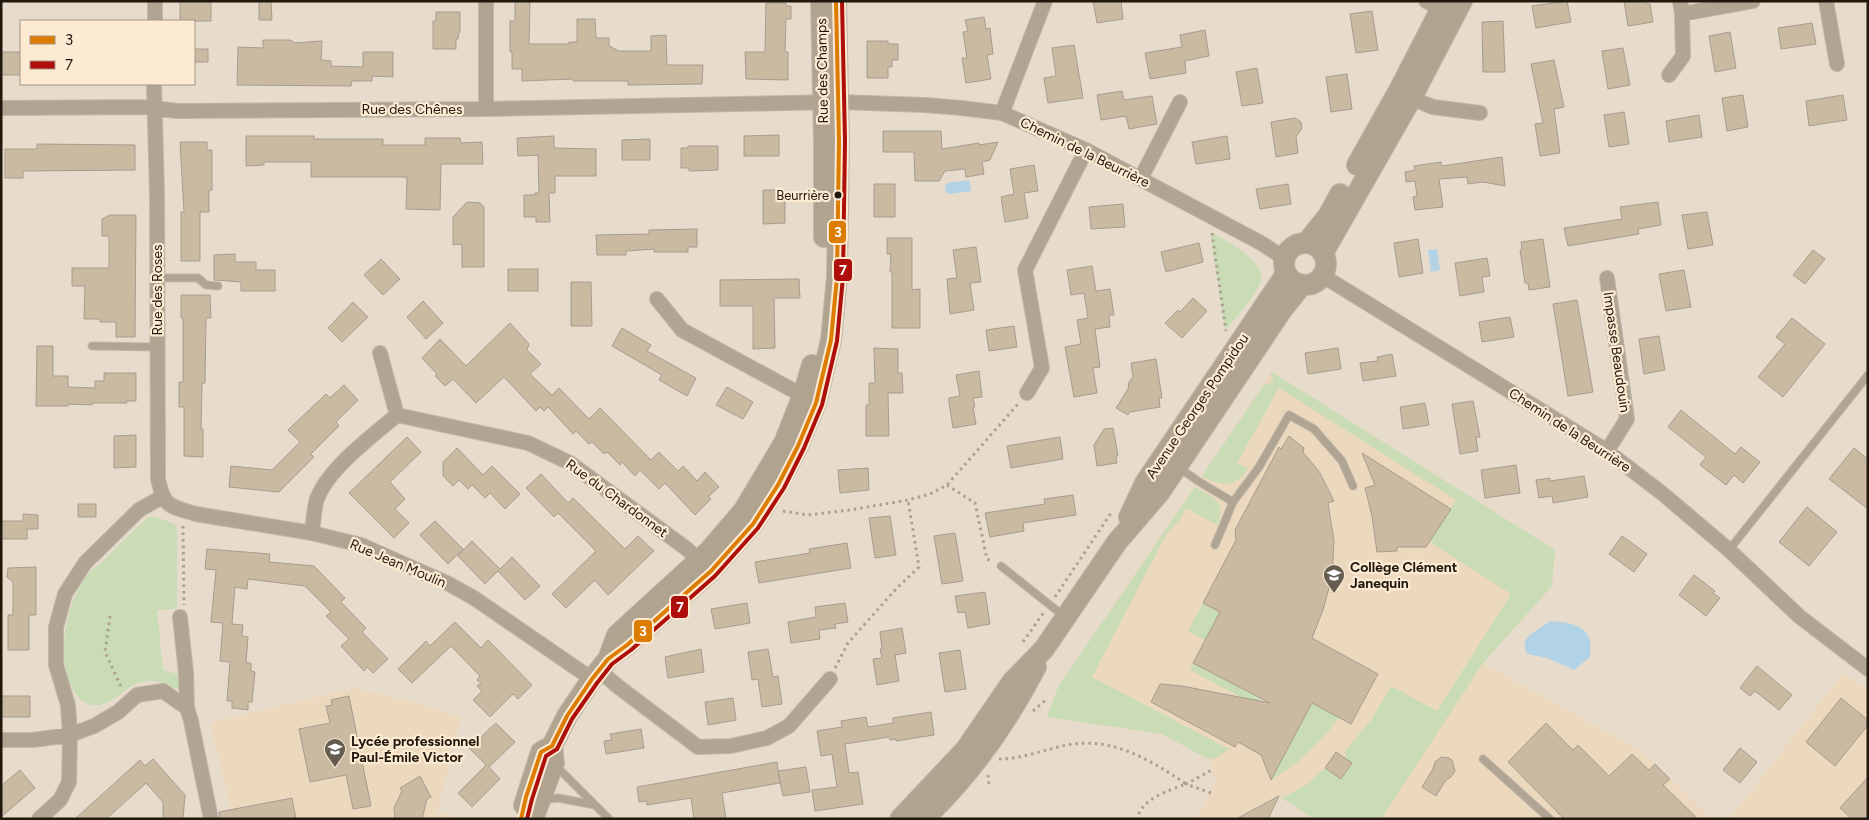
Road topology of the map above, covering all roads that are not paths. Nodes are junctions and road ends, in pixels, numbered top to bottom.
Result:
1 (155, 1) edge
2 (486, 1) edge
3 (821, 1) edge
4 (836, 1) edge
5 (1045, 1) edge
6 (1753, 1) edge
7 (1826, 1) edge
8 (1446, 6) edge
9 (1681, 8) edge
10 (155, 20) edge
11 (1837, 64) dead end
12 (1669, 75) dead end
13 (154, 85) edge
14 (1404, 95) junction
15 (1180, 102) dead end
16 (831, 103) junction
17 (1, 108) edge
18 (486, 108) junction
19 (154, 109) junction
20 (1002, 113) junction
21 (1480, 113) dead end
22 (1086, 150) junction
23 (1141, 178) junction
24 (1315, 248) junction
25 (1290, 273) junction
26 (1323, 276) junction
27 (157, 278) junction
28 (1607, 278) dead end
29 (218, 286) dead end
30 (657, 299) dead end
31 (92, 346) dead end
32 (158, 347) junction
33 (380, 353) dead end
34 (1868, 375) edge
35 (1027, 393) road end
36 (809, 399) junction
37 (397, 415) junction
38 (1607, 451) junction
39 (1170, 461) junction
40 (1353, 486) dead end
41 (162, 497) junction
42 (1232, 502) junction
43 (312, 533) junction
44 (1215, 545) dead end
45 (1729, 550) junction
46 (705, 566) junction
47 (1001, 566) road end
48 (1057, 611) junction
49 (182, 612) road end
50 (1044, 649) junction
51 (600, 669) junction
52 (1868, 669) edge
53 (830, 679) road end
54 (187, 708) junction
55 (70, 735) junction
56 (1, 740) edge
57 (553, 754) junction
58 (1483, 759) dead end
59 (596, 806) junction
60 (536, 809) edge
61 (40, 819) edge
62 (211, 819) edge
63 (521, 819) edge
64 (609, 819) edge
65 (900, 819) edge
66 (924, 819) edge
67 (1550, 819) edge

1 - 10 street
2 - 18 street
3 - 16 street, Rue des Champs
4 - 16 street, Rue des Champs
5 - 20 street
6 - 9 street
7 - 11 street
8 - 14 street
9 - 12 street
13 - 19 street, Rue des Roses
14 - 21 street
14 - 24 street
15 - 23 street
16 - 18 street, Rue des Chênes
16 - 20 street, Chemin de la Beurrière
16 - 36 street, Rue des Champs
16 - 36 street
17 - 19 street, Rue des Chênes
18 - 19 street, Rue des Chênes
19 - 27 street, Rue des Roses
20 - 22 street, Chemin de la Beurrière
22 - 23 street, Chemin de la Beurrière
22 - 35 street
23 - 25 street, Chemin de la Beurrière
24 - 25 street, Avenue Georges Pompidou
24 - 26 street
25 - 26 street
25 - 39 street, Avenue Georges Pompidou
26 - 38 street, Chemin de la Beurrière
27 - 29 lane
27 - 32 street, Rue des Roses
28 - 38 street, Impasse Beaudouin
30 - 36 street
31 - 32 lane
32 - 41 street, Rue des Roses
33 - 37 street
34 - 45 lane
36 - 46 street
37 - 43 street
37 - 46 street, Rue du Chardonnet
38 - 45 street, Chemin de la Beurrière
39 - 42 lane
39 - 48 street, Avenue Georges Pompidou
40 - 42 lane
41 - 43 street, Rue Jean Moulin
41 - 55 street
42 - 44 lane
43 - 51 street, Rue Jean Moulin
45 - 52 street, Chemin de la Beurrière
46 - 51 street
47 - 48 lane
48 - 50 street, Avenue Georges Pompidou
49 - 54 street
50 - 65 street, Avenue Georges Pompidou
50 - 66 street, Avenue Georges Pompidou
51 - 53 street, Rue Jean Moulin
51 - 57 street
54 - 55 street
54 - 62 street
55 - 56 street
55 - 61 street
57 - 59 lane
57 - 60 street
57 - 63 street
58 - 67 lane
59 - 60 lane
59 - 64 lane

